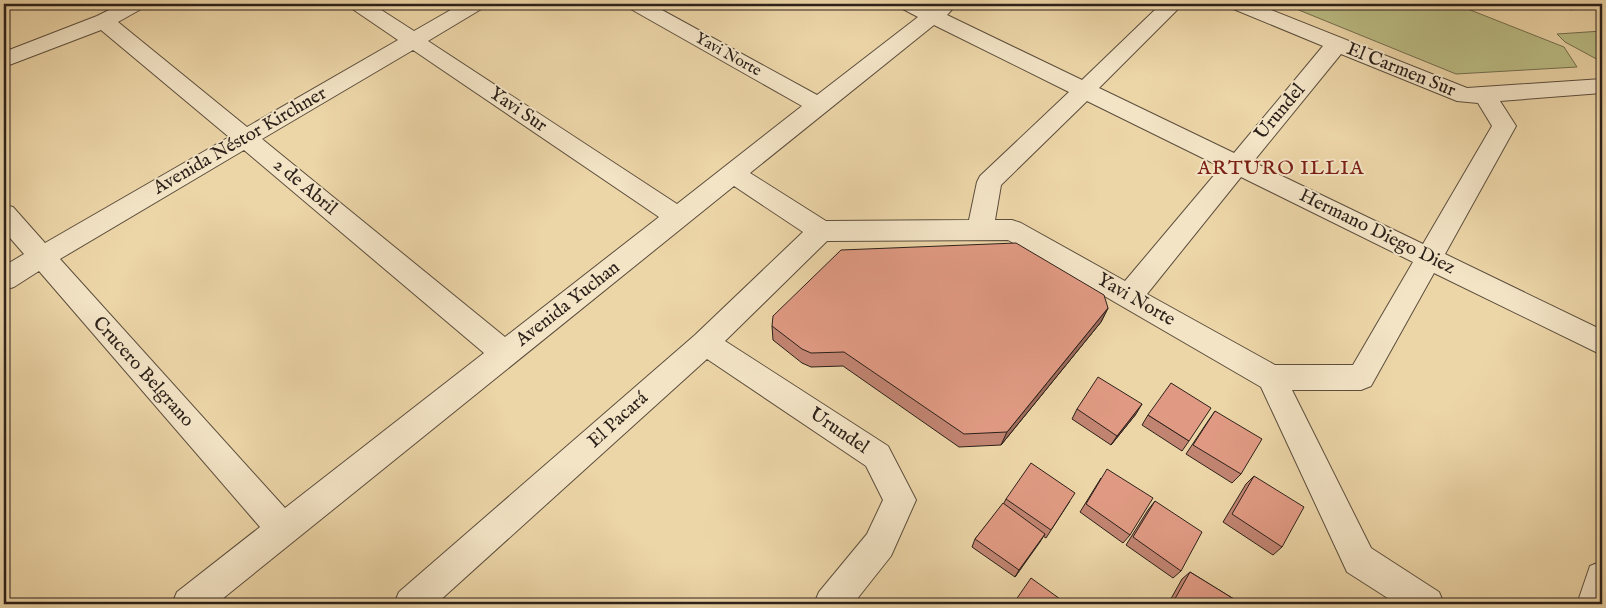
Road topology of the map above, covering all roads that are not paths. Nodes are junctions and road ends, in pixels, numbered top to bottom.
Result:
1 (136, 4) edge
2 (358, 4) edge
3 (476, 4) edge
4 (636, 4) edge
5 (908, 4) edge
6 (1173, 4) edge
7 (1238, 4) edge
8 (940, 10) edge
9 (104, 21) junction
10 (413, 40) junction
11 (1337, 44) junction
12 (4, 60) edge
13 (1602, 86) edge
14 (1084, 90) junction
15 (1484, 94) junction
16 (819, 106) junction
17 (246, 138) junction
18 (1237, 164) junction
19 (732, 174) junction
20 (4, 214) edge
21 (678, 218) junction
22 (980, 230) junction
23 (821, 231) junction
24 (42, 257) junction
25 (1429, 258) junction
26 (4, 279) edge
27 (1129, 296) junction
28 (705, 342) junction
29 (1602, 343) edge
30 (505, 354) junction
31 (1271, 378) junction
32 (283, 529) junction
33 (1602, 578) edge
34 (189, 604) edge
35 (411, 604) edge
36 (831, 604) edge
37 (1427, 604) edge
38 (1594, 604) edge

1 - 9 street
2 - 10 street, Yavi Sur
3 - 10 street, Avenida Néstor Kirchner
4 - 16 street, Yavi Norte
5 - 8 street, Hermano Diego Diez
6 - 14 street
7 - 11 street, El Carmen Sur
8 - 14 street, Hermano Diego Diez
8 - 16 street, Avenida Yuchan
9 - 12 street
9 - 17 street, 2 de Abril
10 - 17 street, Avenida Néstor Kirchner
10 - 21 street, Yavi Sur
11 - 15 street, El Carmen Sur
11 - 18 street, Urundel
13 - 15 street, El Carmen Sur
14 - 18 street, Hermano Diego Diez
14 - 22 street
15 - 25 street
16 - 19 street, Avenida Yuchan
17 - 24 street, Avenida Néstor Kirchner
17 - 30 street, 2 de Abril
18 - 25 street, Hermano Diego Diez
18 - 27 street, Urundel
19 - 21 street, Avenida Yuchan
19 - 23 street
20 - 24 street, Crucero Belgrano
21 - 30 street, Avenida Yuchan
22 - 23 street, Yavi Norte
22 - 27 street, Yavi Norte
23 - 28 street, El Pacará
24 - 26 street, Avenida Néstor Kirchner
24 - 32 street, Crucero Belgrano
25 - 29 street, Hermano Diego Diez
25 - 31 street
27 - 31 street, Yavi Norte
28 - 35 street, El Pacará
28 - 36 street, Urundel
30 - 32 street, Avenida Yuchan
31 - 37 street
32 - 34 street, Avenida Yuchan
33 - 38 street

